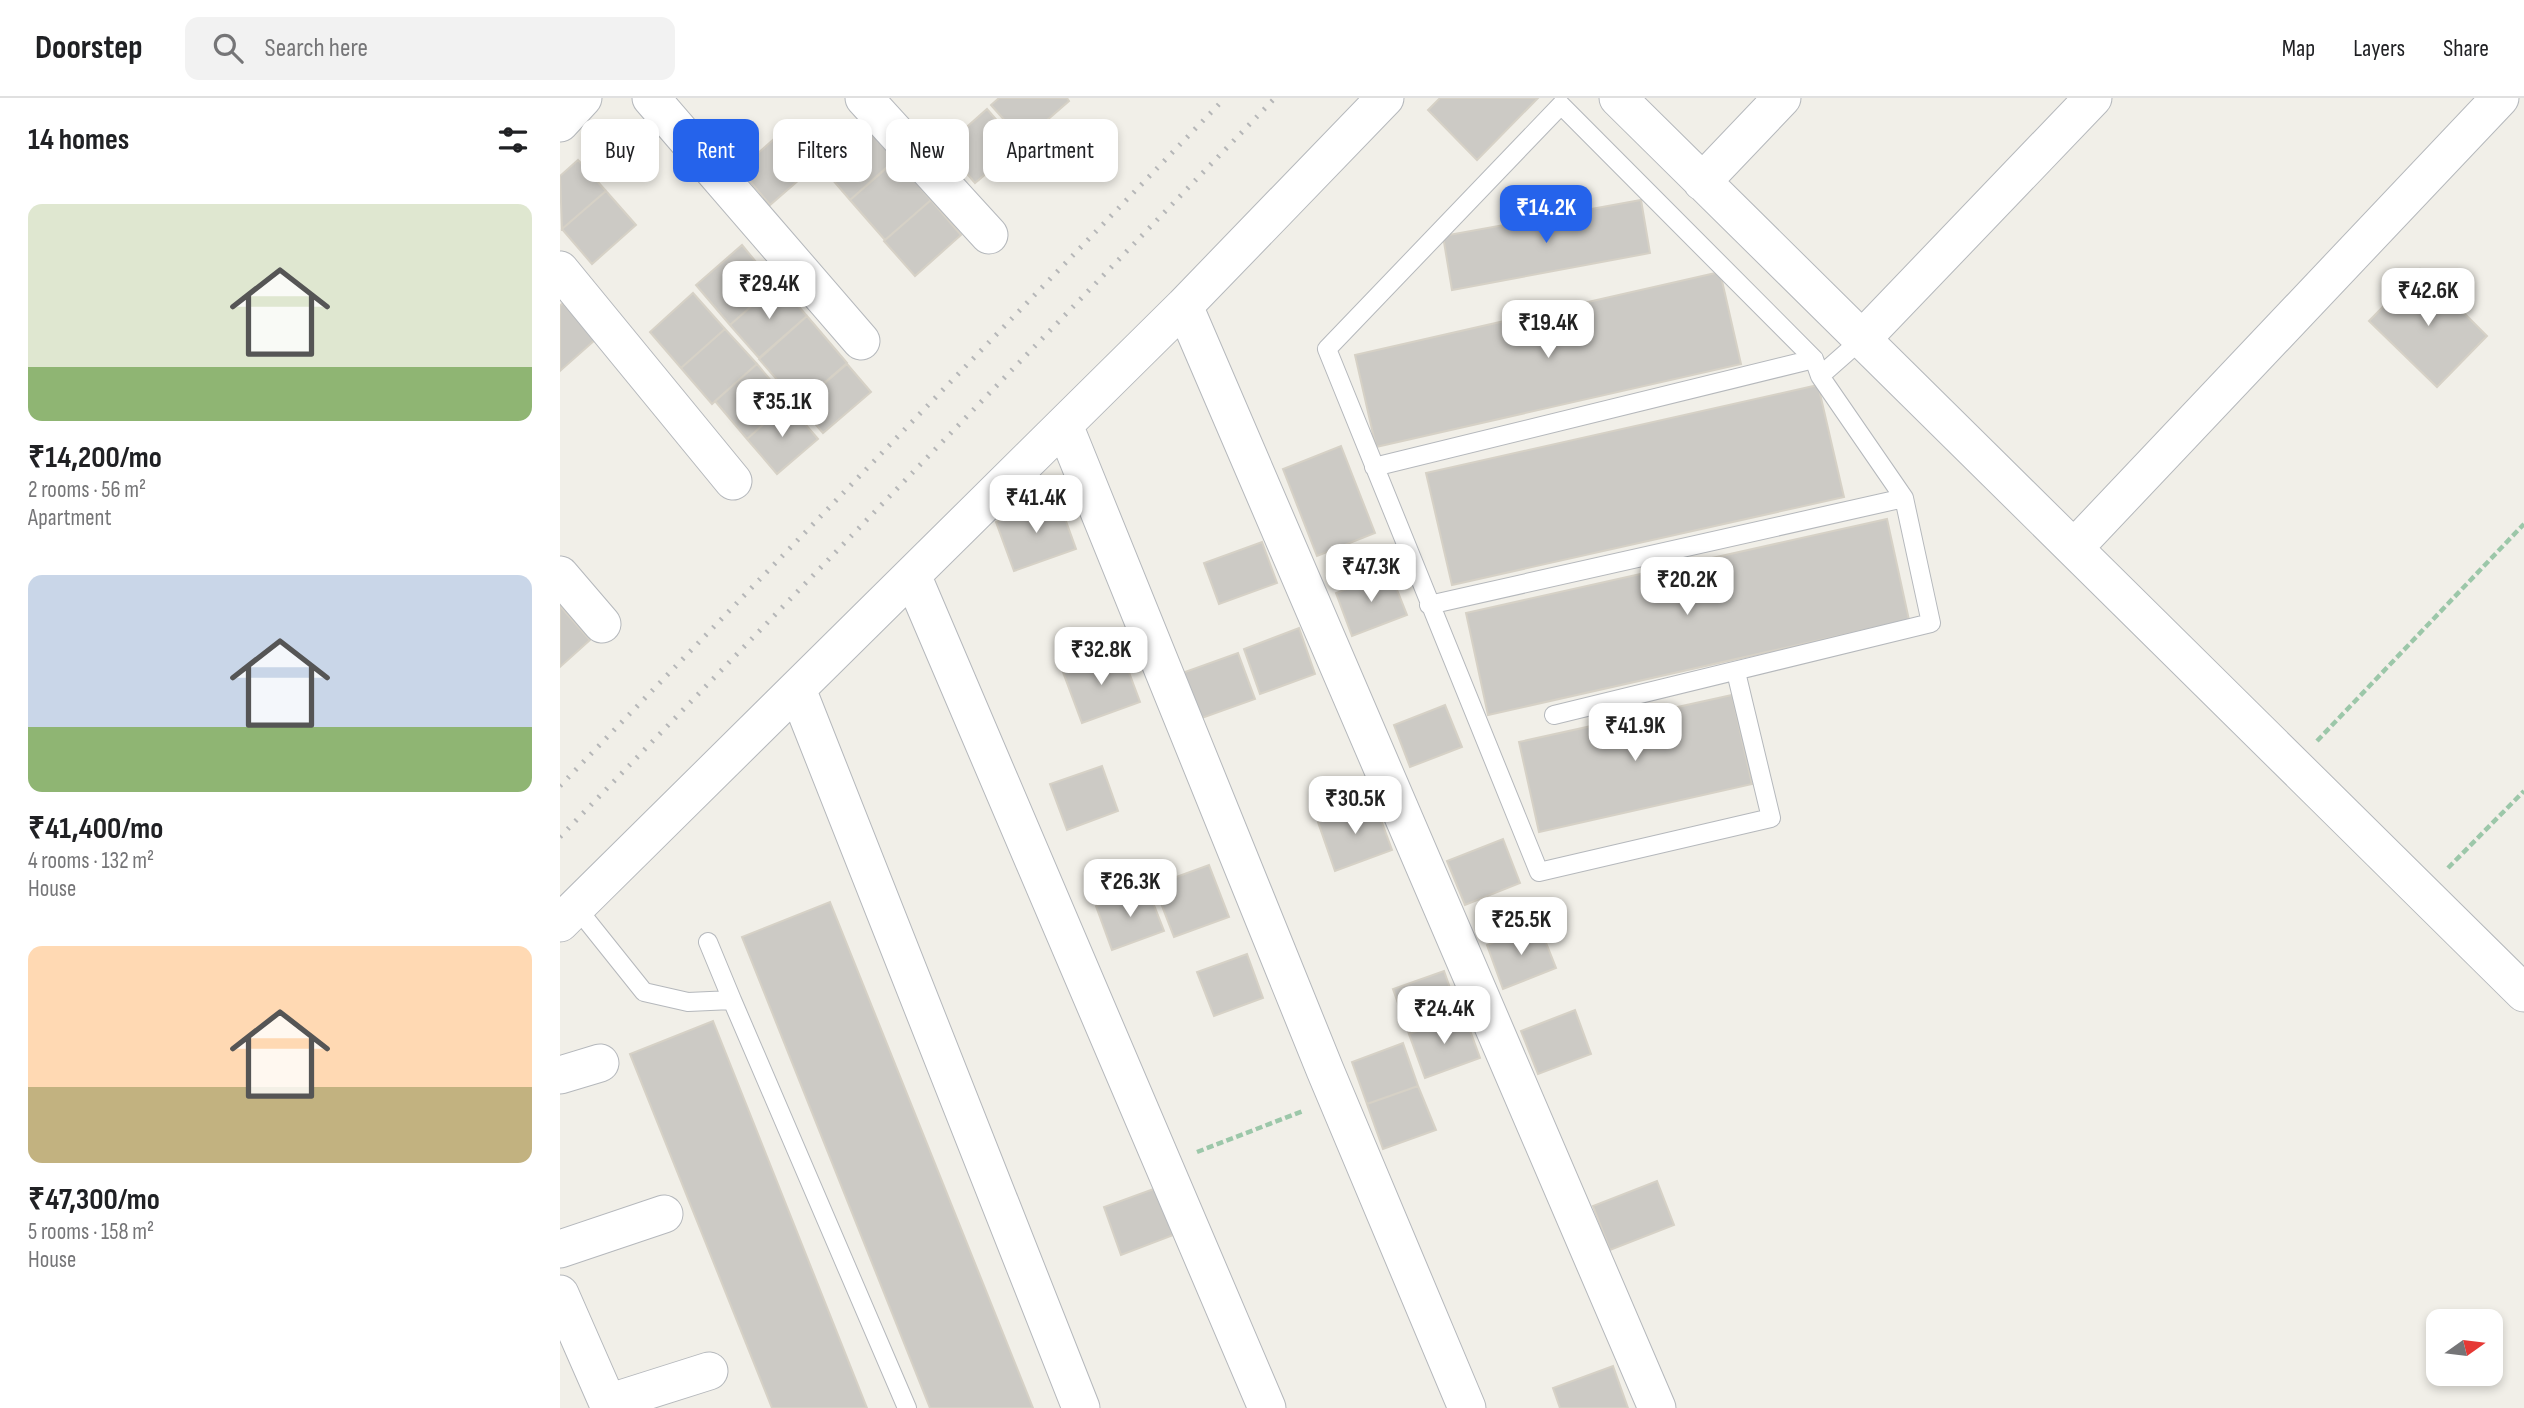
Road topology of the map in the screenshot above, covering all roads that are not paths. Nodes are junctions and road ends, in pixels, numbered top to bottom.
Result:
1 (583, 98) edge
2 (651, 98) edge
3 (864, 98) edge
4 (1385, 98) edge
5 (1618, 98) edge
6 (1782, 98) edge
7 (2093, 98) edge
8 (2500, 98) edge
9 (560, 123) edge
10 (1702, 181) junction
11 (989, 235) dead end
12 (560, 270) edge
13 (1184, 306) junction
14 (1862, 339) junction
15 (861, 341) dead end
16 (1817, 367) junction
17 (1064, 425) junction
18 (1374, 467) junction
19 (733, 481) dead end
20 (1904, 498) junction
21 (2074, 548) junction
22 (560, 575) edge
23 (912, 575) junction
24 (1429, 605) junction
25 (602, 624) dead end
26 (1736, 672) junction
27 (797, 689) junction
28 (1554, 715) dead end
29 (568, 915) edge
30 (708, 942) dead end
31 (2524, 993) edge
32 (732, 1000) junction
33 (600, 1063) dead end
34 (560, 1075) edge
35 (664, 1214) dead end
36 (560, 1249) edge
37 (560, 1294) edge
38 (709, 1371) dead end
39 (609, 1406) edge
40 (907, 1408) edge
41 (1081, 1408) edge
42 (1267, 1408) edge
43 (1467, 1408) edge
44 (1657, 1408) edge

1 - 9 street
2 - 15 street
3 - 11 street
4 - 13 street
5 - 10 street
6 - 10 street
7 - 14 street
8 - 21 street
10 - 14 street
12 - 19 street
13 - 17 street
13 - 44 street
14 - 16 lane
14 - 21 street
16 - 18 lane
16 - 18 lane
16 - 20 lane
17 - 23 street
17 - 43 street
18 - 24 lane
20 - 24 lane
20 - 26 lane
21 - 31 street
22 - 25 street
23 - 27 street
23 - 42 street
24 - 26 lane
26 - 28 lane
27 - 29 street
27 - 41 street
29 - 32 lane
30 - 32 lane
32 - 40 lane
33 - 34 street
35 - 36 street
37 - 39 street
38 - 39 street

